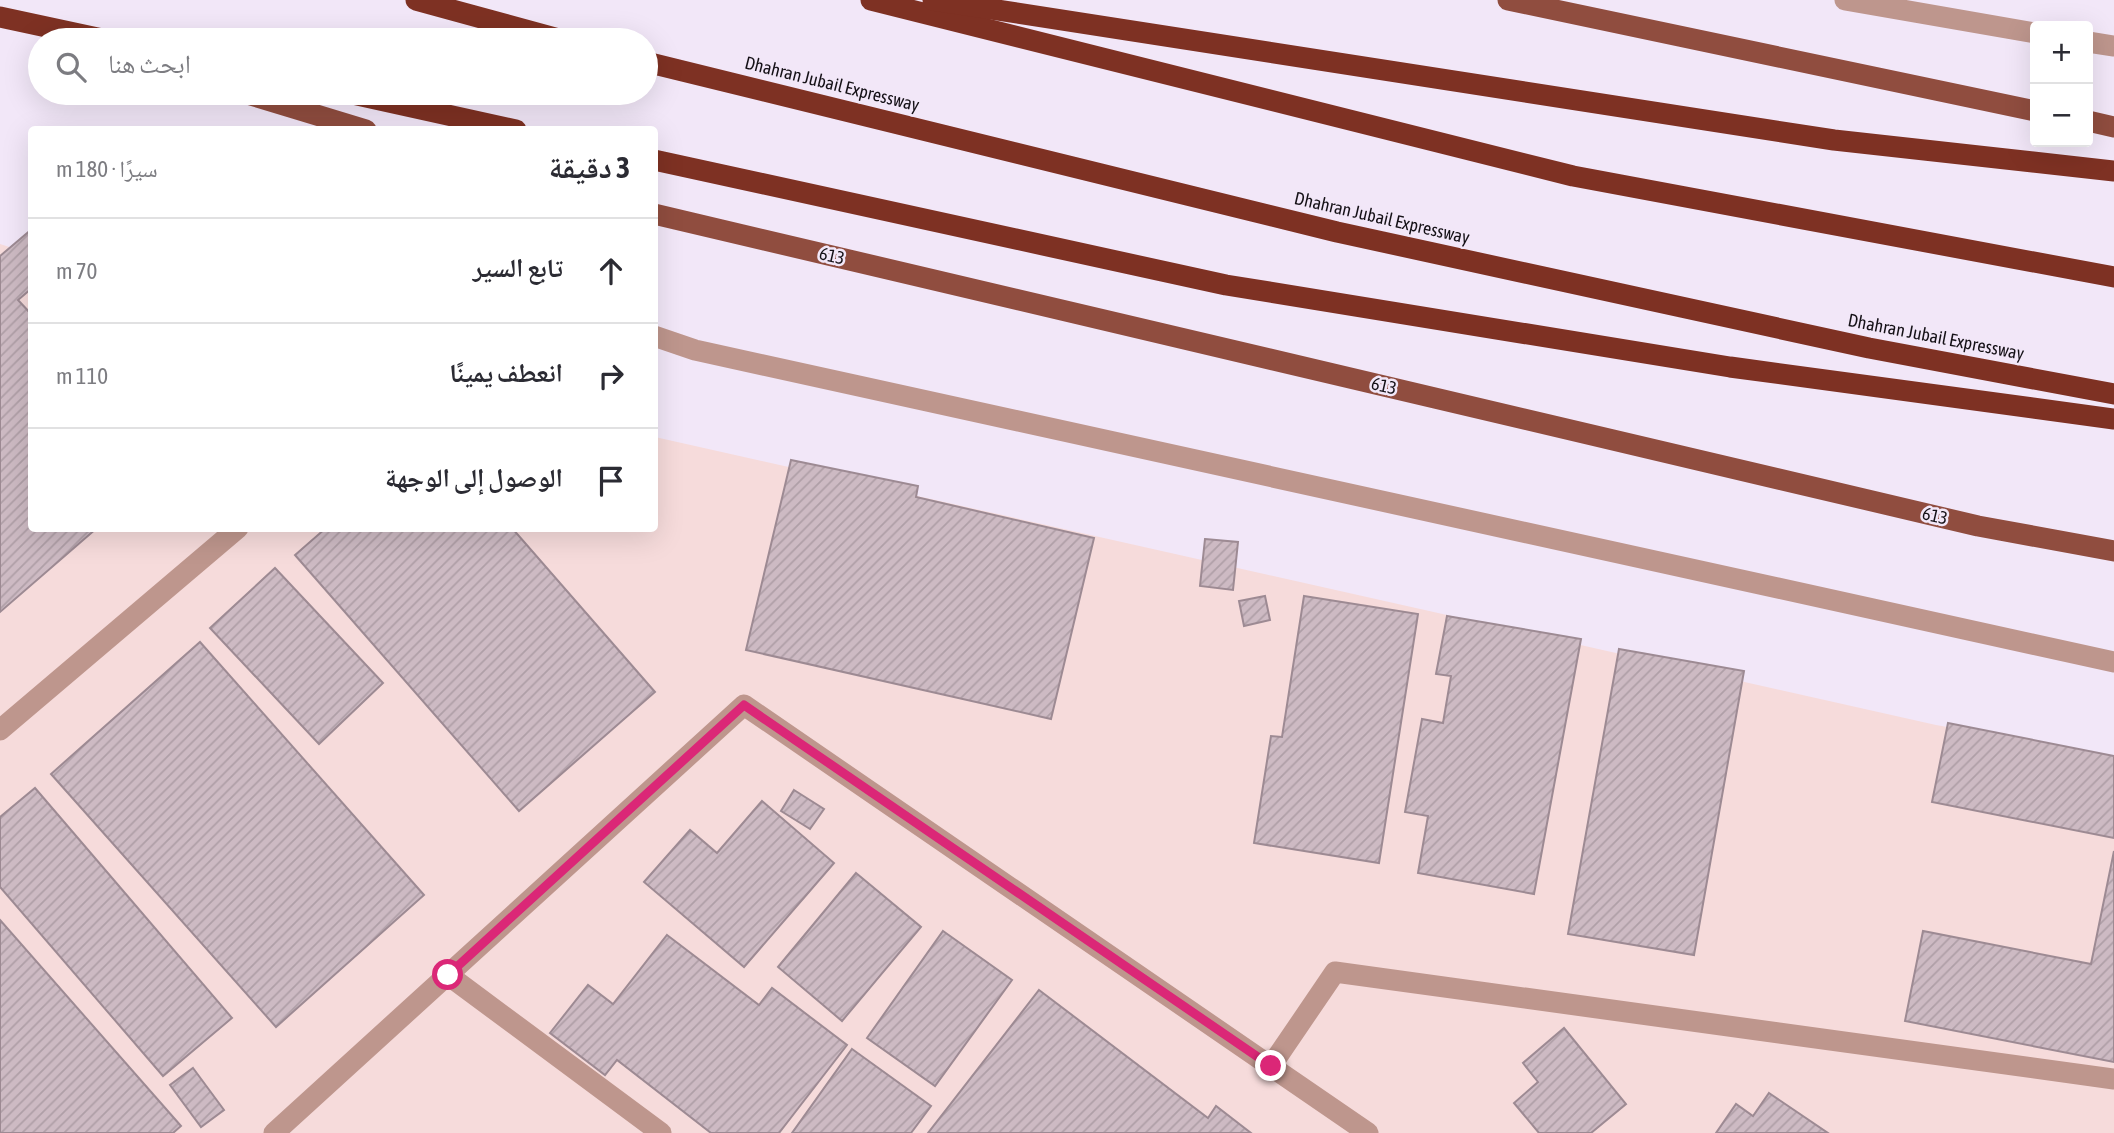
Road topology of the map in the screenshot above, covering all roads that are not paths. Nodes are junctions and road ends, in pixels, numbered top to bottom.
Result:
1 (416, 0) edge
2 (871, 0) edge
3 (933, 0) edge
4 (1508, 0) edge
5 (1844, 0) edge
6 (0, 18) edge
7 (32, 28) edge
8 (49, 28) edge
9 (518, 28) edge
10 (2030, 32) edge
11 (2093, 43) edge
12 (2114, 46) edge
13 (658, 65) edge
14 (284, 105) edge
15 (402, 105) edge
16 (2030, 110) edge
17 (2093, 122) edge
18 (353, 126) edge
19 (498, 126) edge
20 (2114, 127) edge
21 (658, 161) edge
22 (2114, 171) edge
23 (658, 215) edge
24 (2114, 277) edge
25 (658, 337) edge
26 (2114, 394) edge
27 (2114, 419) edge
28 (233, 532) edge
29 (2114, 551) edge
30 (2114, 662) edge
31 (0, 730) edge
32 (448, 975) junction
33 (1271, 1066) junction
34 (2114, 1079) edge
35 (657, 1132) edge
36 (274, 1133) edge
37 (1368, 1133) edge

1 - 9 highway
2 - 24 highway
3 - 22 highway
4 - 16 main road
5 - 10 street
6 - 7 main road
6 - 8 highway
11 - 12 street
13 - 26 highway, Dhahran Jubail Expressway
14 - 18 main road
15 - 19 highway
17 - 20 main road
21 - 27 highway
23 - 29 main road, 613
25 - 30 street
28 - 31 street
32 - 33 street
32 - 35 street
32 - 36 street
33 - 34 street
33 - 37 street

